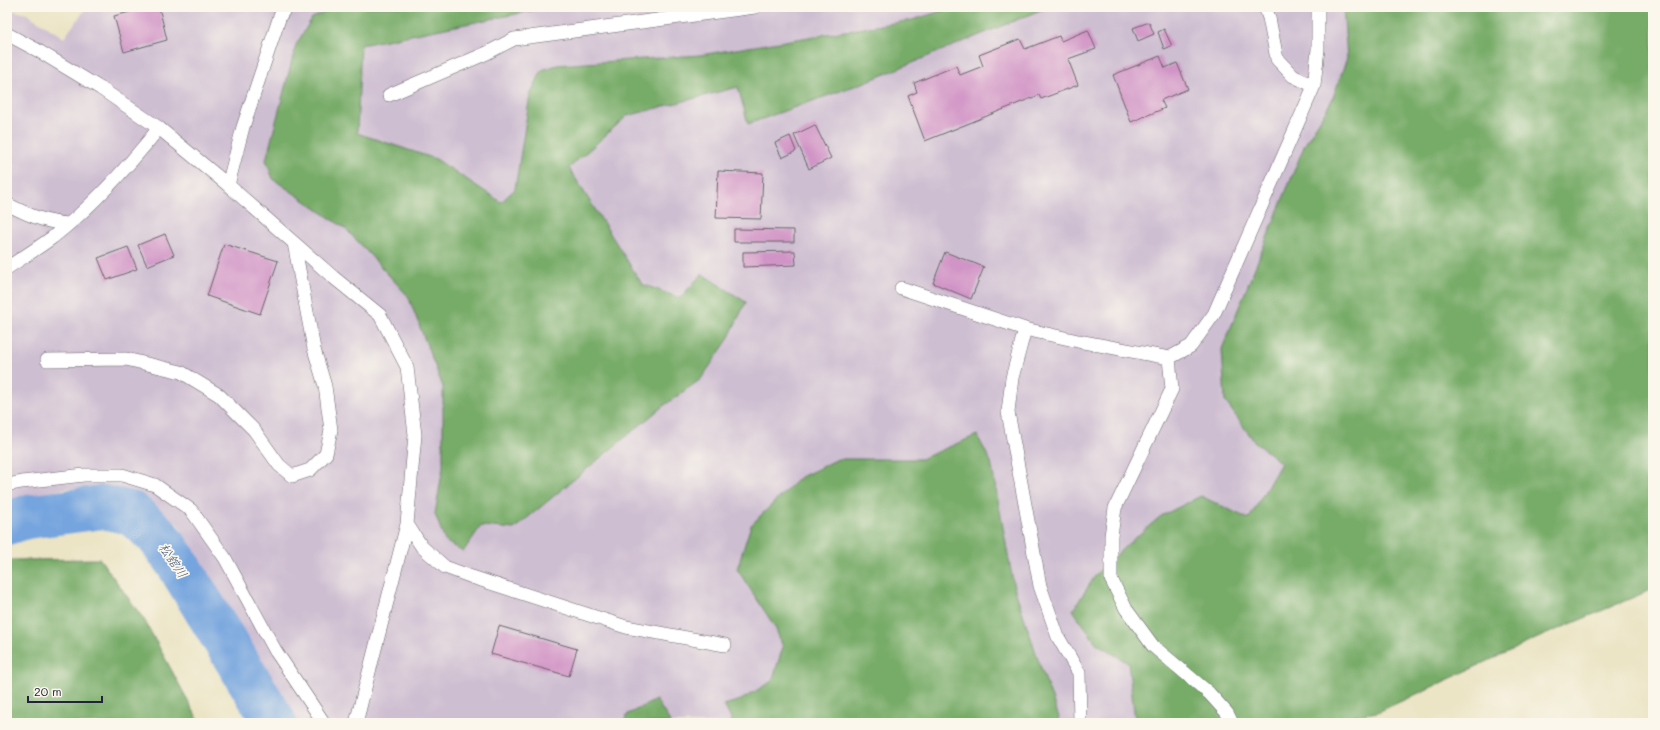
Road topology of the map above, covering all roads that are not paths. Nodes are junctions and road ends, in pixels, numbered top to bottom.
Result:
1 (286, 7) edge
2 (754, 7) edge
3 (1265, 7) edge
4 (1318, 7) edge
5 (7, 34) edge
6 (1314, 86) junction
7 (389, 95) dead end
8 (159, 128) junction
9 (228, 185) junction
10 (7, 204) edge
11 (68, 224) junction
12 (294, 243) junction
13 (7, 268) edge
14 (901, 288) dead end
15 (1025, 329) junction
16 (1169, 358) junction
17 (47, 360) dead end
18 (7, 485) edge
19 (407, 524) junction
20 (725, 645) dead end
21 (324, 723) edge
22 (356, 723) edge
23 (1080, 723) edge
24 (1232, 723) edge

1 - 9 lane
2 - 7 lane
3 - 6 lane
4 - 6 lane
5 - 8 lane
6 - 16 lane
8 - 9 lane
8 - 11 lane
9 - 12 lane
10 - 11 lane
11 - 13 lane
12 - 17 lane
12 - 19 lane
14 - 15 lane
15 - 16 lane
15 - 23 lane
16 - 24 lane
18 - 21 lane
19 - 20 lane
19 - 22 lane

